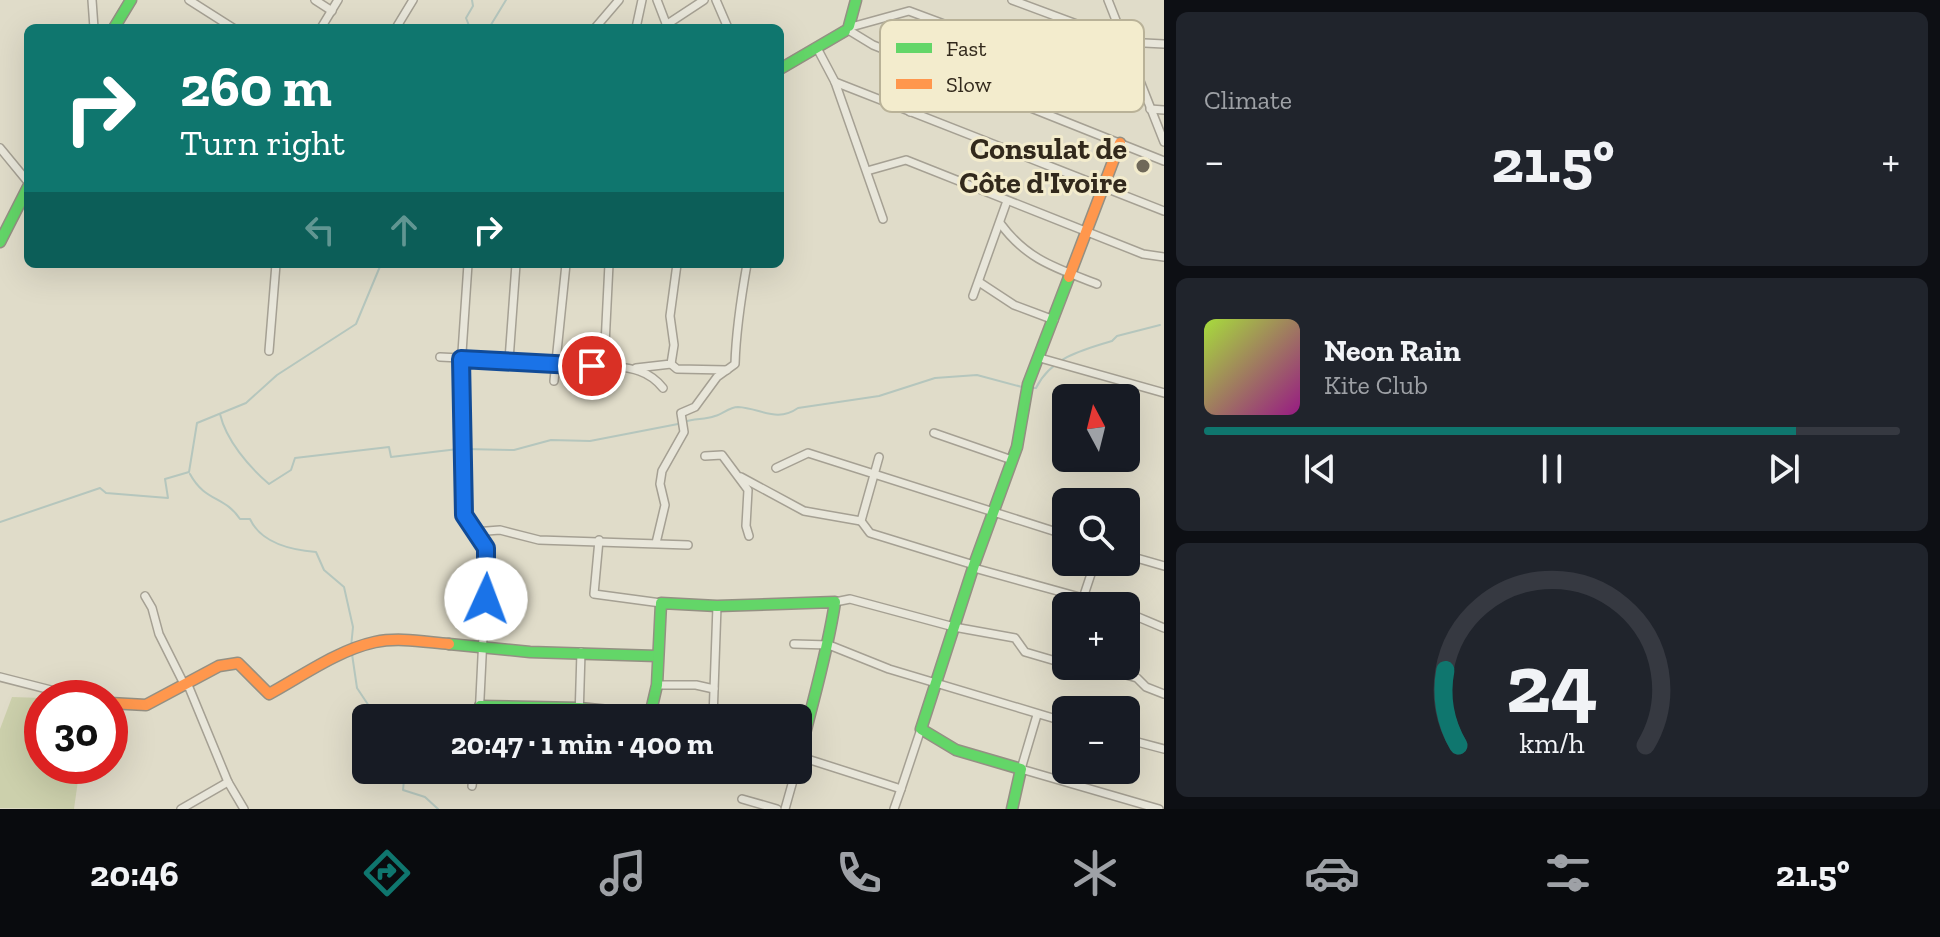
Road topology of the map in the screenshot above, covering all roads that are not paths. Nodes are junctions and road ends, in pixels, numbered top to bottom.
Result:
1 (92, 0) edge
2 (131, 0) edge
3 (189, 0) edge
4 (315, 0) edge
5 (338, 0) edge
6 (413, 0) edge
7 (619, 0) edge
8 (642, 0) edge
9 (657, 0) edge
10 (704, 0) edge
11 (716, 0) edge
12 (856, 0) edge
13 (1012, 0) edge
14 (1108, 0) edge
15 (332, 11) junction
16 (933, 20) edge
17 (1066, 20) edge
18 (1116, 20) edge
19 (94, 24) edge
20 (116, 24) edge
21 (227, 24) edge
22 (324, 24) edge
23 (398, 24) edge
24 (598, 24) edge
25 (637, 24) edge
26 (666, 24) edge
27 (671, 24) edge
28 (726, 24) edge
29 (849, 29) junction
30 (1144, 43) edge
31 (1164, 44) edge
32 (817, 48) junction
33 (880, 48) edge
34 (784, 67) edge
35 (835, 82) junction
36 (1144, 94) edge
37 (1146, 99) joint
38 (880, 100) edge
39 (1150, 109) junction
40 (1164, 110) edge
41 (910, 112) edge
42 (1041, 112) edge
43 (1164, 142) edge
44 (1120, 143) junction
45 (0, 148) edge
46 (1164, 161) edge
47 (867, 171) junction
48 (24, 185) edge
49 (1103, 188) junction
50 (24, 196) edge
51 (1007, 201) junction
52 (1164, 211) edge
53 (883, 219) dead end
54 (1000, 223) junction
55 (1086, 232) junction
56 (0, 242) edge
57 (1164, 257) edge
58 (276, 268) edge
59 (468, 268) edge
60 (516, 268) edge
61 (566, 268) edge
62 (609, 268) edge
63 (676, 268) edge
64 (746, 268) edge
65 (1071, 274) junction
66 (979, 282) junction
67 (1097, 284) dead end
68 (973, 296) dead end
69 (1054, 320) junction
70 (269, 351) dead end
71 (440, 357) dead end
72 (1040, 358) junction
73 (461, 359) junction
74 (509, 360) junction
75 (556, 364) junction
76 (671, 364) junction
77 (604, 365) junction
78 (592, 366) junction
79 (636, 368) junction
80 (728, 370) junction
81 (554, 381) dead end
82 (663, 388) dead end
83 (593, 391) dead end
84 (1164, 393) edge
85 (934, 433) dead end
86 (705, 456) dead end
87 (879, 457) dead end
88 (1012, 460) junction
89 (776, 468) dead end
90 (875, 476) junction
91 (741, 477) junction
92 (993, 511) junction
93 (861, 521) junction
94 (1052, 530) edge
95 (474, 532) junction
96 (749, 536) dead end
97 (599, 540) junction
98 (656, 543) junction
99 (688, 545) dead end
100 (1140, 559) edge
101 (974, 566) junction
102 (1164, 566) edge
103 (1063, 592) edge
104 (145, 596) dead end
105 (835, 602) junction
106 (661, 603) junction
107 (717, 606) junction
108 (1140, 618) edge
109 (954, 627) junction
110 (1164, 628) edge
111 (794, 644) dead end
112 (829, 645) junction
113 (482, 647) junction
114 (581, 652) junction
115 (657, 656) junction
116 (1052, 660) edge
117 (0, 677) edge
118 (1139, 680) edge
119 (936, 681) junction
120 (24, 683) edge
121 (187, 685) junction
122 (657, 685) junction
123 (714, 689) junction
124 (1164, 694) edge
125 (128, 704) edge
126 (479, 704) edge
127 (579, 704) edge
128 (653, 704) edge
129 (713, 704) edge
130 (811, 704) edge
131 (1037, 715) junction
132 (1052, 719) edge
133 (921, 729) junction
134 (1140, 743) edge
135 (1164, 749) edge
136 (812, 763) edge
137 (1021, 769) junction
138 (228, 782) junction
139 (792, 784) edge
140 (901, 789) junction
141 (742, 799) dead end
142 (181, 809) edge
143 (244, 809) edge
144 (777, 809) edge
145 (785, 809) edge
146 (894, 809) edge
147 (1012, 809) edge
148 (1159, 809) edge

1 - 19 street
2 - 20 main road
3 - 21 street
4 - 15 street
5 - 15 street
6 - 23 street
7 - 24 street
8 - 25 street
9 - 26 street
10 - 27 street
11 - 28 street
12 - 29 main road
13 - 17 street
14 - 18 street
15 - 22 street
16 - 29 street
29 - 32 main road
29 - 33 street
30 - 31 street
32 - 34 main road
32 - 35 street
35 - 38 street
35 - 47 street
36 - 37 street
37 - 39 street
39 - 40 street
39 - 43 street
41 - 49 street
42 - 44 street
44 - 46 street
44 - 49 main road
45 - 48 street
47 - 51 street
47 - 53 street
49 - 52 street
49 - 55 main road
50 - 56 main road
51 - 54 street
51 - 55 street
54 - 65 street
54 - 66 street
55 - 57 street
55 - 65 main road
58 - 70 street
59 - 73 street
60 - 74 street
61 - 75 street
62 - 77 street
63 - 76 street
64 - 80 street
65 - 67 street
65 - 69 main road
66 - 68 street
66 - 69 street
69 - 72 main road
71 - 73 street
72 - 84 street
72 - 88 main road
73 - 74 street
73 - 95 street
74 - 75 street
75 - 78 street
75 - 81 street
76 - 79 street
76 - 80 street
77 - 78 street
77 - 79 street
78 - 83 street
79 - 82 street
80 - 98 street
85 - 88 street
86 - 91 street
87 - 90 street
88 - 92 main road
89 - 90 street
90 - 92 street
90 - 93 street
91 - 93 street
91 - 96 street
92 - 94 street
92 - 101 main road
93 - 101 street
95 - 97 street
95 - 113 street
97 - 98 street
97 - 106 street
98 - 99 street
100 - 102 street
101 - 103 street
101 - 109 main road
104 - 121 street
105 - 107 main road
105 - 109 street
105 - 112 main road
106 - 107 main road
106 - 115 main road
107 - 123 street
108 - 110 street
109 - 116 street
109 - 119 main road
111 - 112 street
112 - 119 street
112 - 130 main road
113 - 114 main road
113 - 121 main road
113 - 126 street
114 - 115 main road
114 - 127 street
115 - 122 main road
117 - 120 street
118 - 124 street
119 - 131 street
119 - 133 main road
121 - 125 main road
121 - 138 street
122 - 123 street
122 - 128 main road
123 - 129 street
131 - 132 street
131 - 137 street
133 - 137 main road
133 - 140 street
134 - 135 street
136 - 140 street
137 - 147 main road
137 - 148 street
138 - 142 street
138 - 143 street
139 - 145 street
140 - 146 street
141 - 144 street

